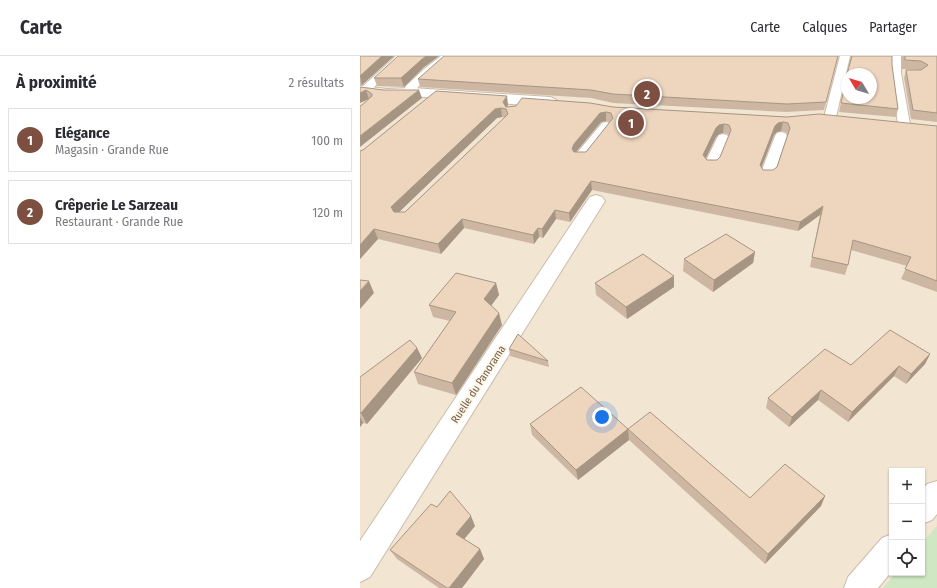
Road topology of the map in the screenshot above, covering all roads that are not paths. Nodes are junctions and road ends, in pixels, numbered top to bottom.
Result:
1 (402, 56) edge
2 (448, 56) edge
3 (844, 56) edge
4 (896, 56) edge
5 (896, 73) junction
6 (911, 74) edge
7 (412, 92) junction
8 (370, 93) edge
9 (561, 103) edge
10 (831, 117) edge
11 (903, 124) edge
12 (606, 126) edge
13 (781, 136) dead end
14 (723, 138) dead end
15 (581, 157) edge
16 (711, 165) edge
17 (767, 175) edge
18 (596, 201) dead end
19 (937, 492) edge
20 (925, 507) edge
21 (889, 552) edge
22 (360, 567) edge
23 (859, 588) edge

1 - 8 lane
2 - 7 lane
3 - 10 lane
4 - 5 lane
5 - 6 lane
5 - 11 lane
7 - 8 street
7 - 9 street
12 - 15 lane
13 - 17 lane
14 - 16 lane
18 - 22 street, Ruelle du Panorama
19 - 20 street
21 - 23 street

